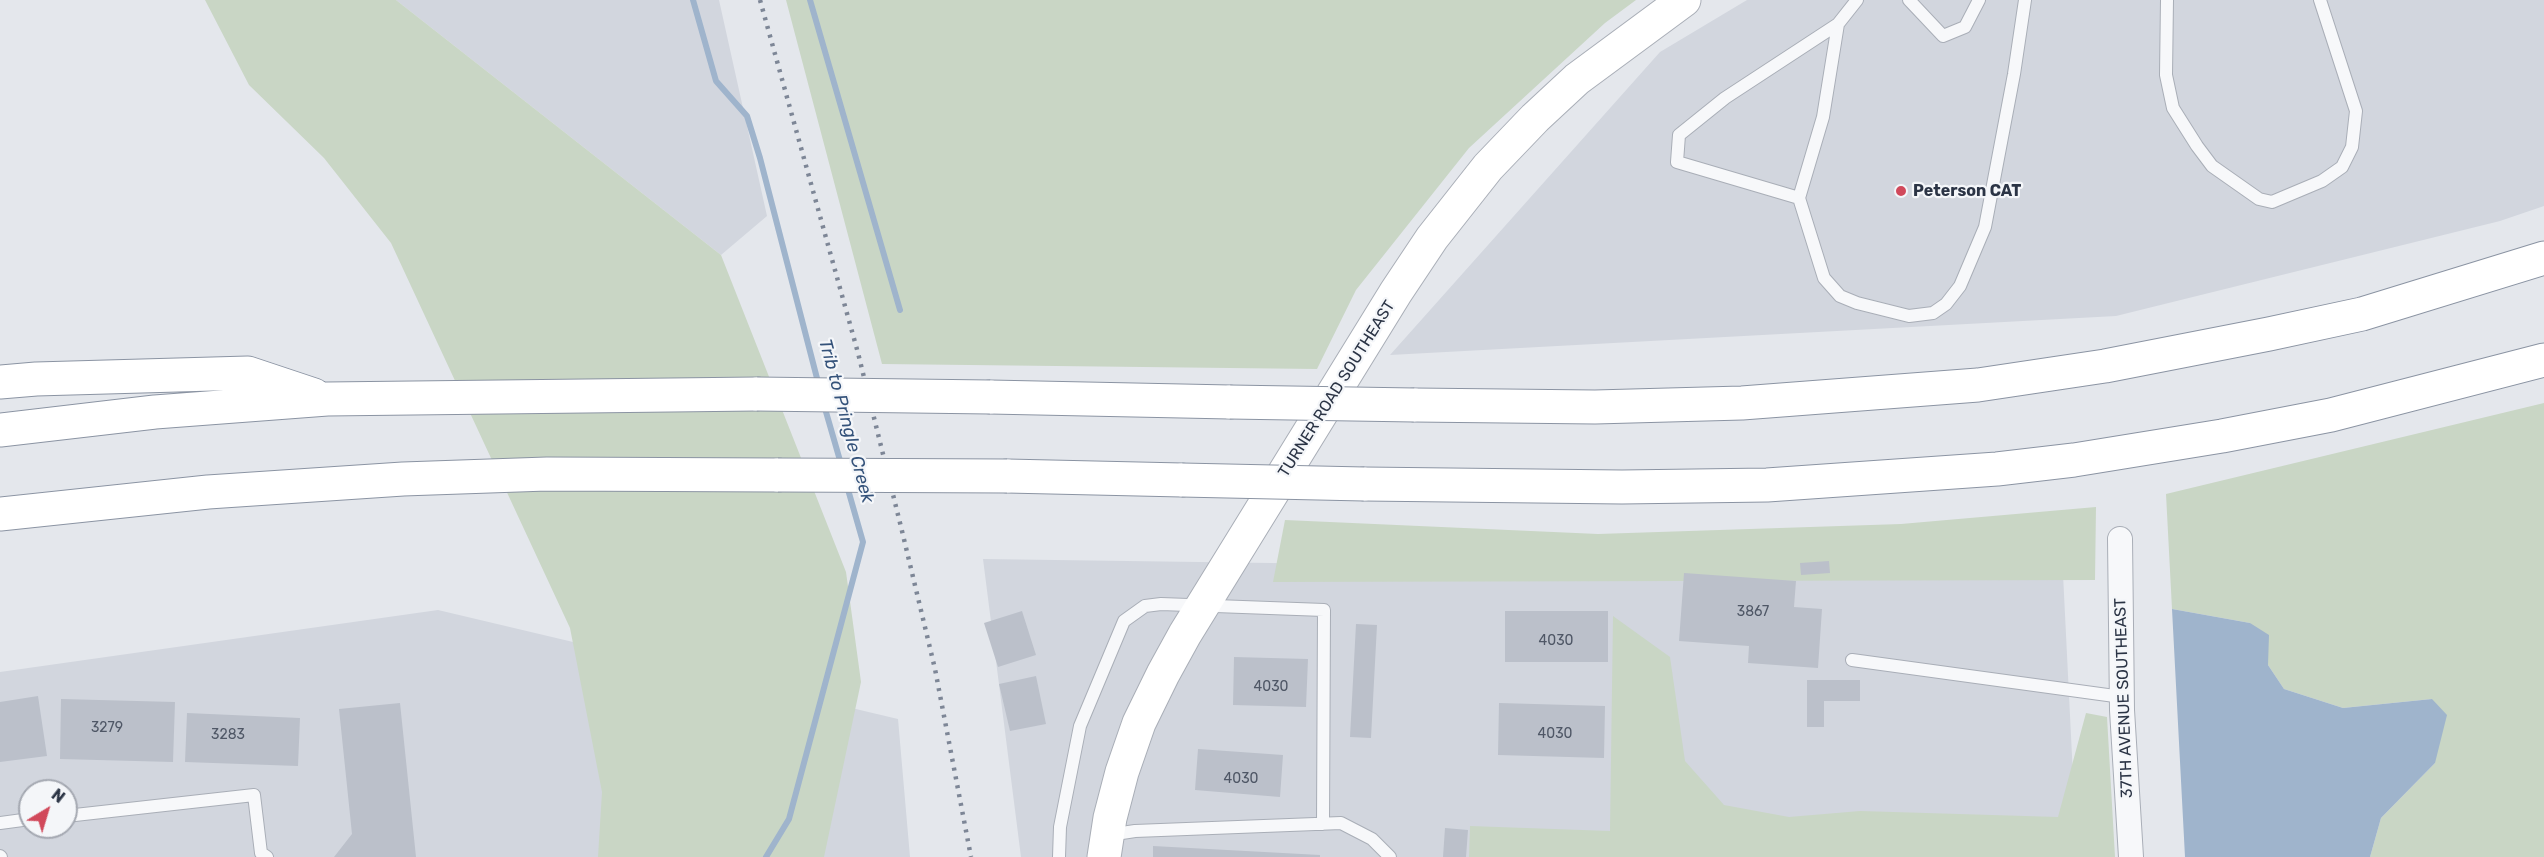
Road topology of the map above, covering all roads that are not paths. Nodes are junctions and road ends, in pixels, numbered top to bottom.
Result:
1 (1684, 0) edge
2 (1857, 0) edge
3 (1909, 0) edge
4 (1979, 0) edge
5 (2025, 0) edge
6 (2167, 0) edge
7 (2320, 0) edge
8 (1838, 24) junction
9 (1799, 198) junction
10 (2544, 258) edge
11 (2544, 360) edge
12 (0, 382) edge
13 (327, 399) junction
14 (0, 430) edge
15 (0, 514) edge
16 (2120, 539) dead end
17 (1203, 606) junction
18 (1852, 660) dead end
19 (2122, 697) junction
20 (78, 815) edge
21 (18, 821) edge
22 (0, 823) edge
23 (1323, 824) junction
24 (1106, 846) edge
25 (267, 857) edge
26 (1059, 857) edge
27 (1390, 857) edge
28 (2131, 857) edge

1 - 17 main road, TURNER ROAD SOUTHEAST
2 - 8 lane
3 - 4 lane
5 - 9 lane
6 - 7 lane
8 - 9 lane
8 - 9 lane
10 - 13 main road, bridge
11 - 15 main road, bridge
12 - 13 main road
13 - 14 main road
16 - 19 street, 37TH AVENUE SOUTHEAST
17 - 23 lane
17 - 24 main road, TURNER ROAD SOUTHEAST
17 - 26 lane
18 - 19 lane
19 - 28 street, 37TH AVENUE SOUTHEAST
20 - 25 lane
21 - 22 lane
23 - 24 lane
23 - 27 lane

